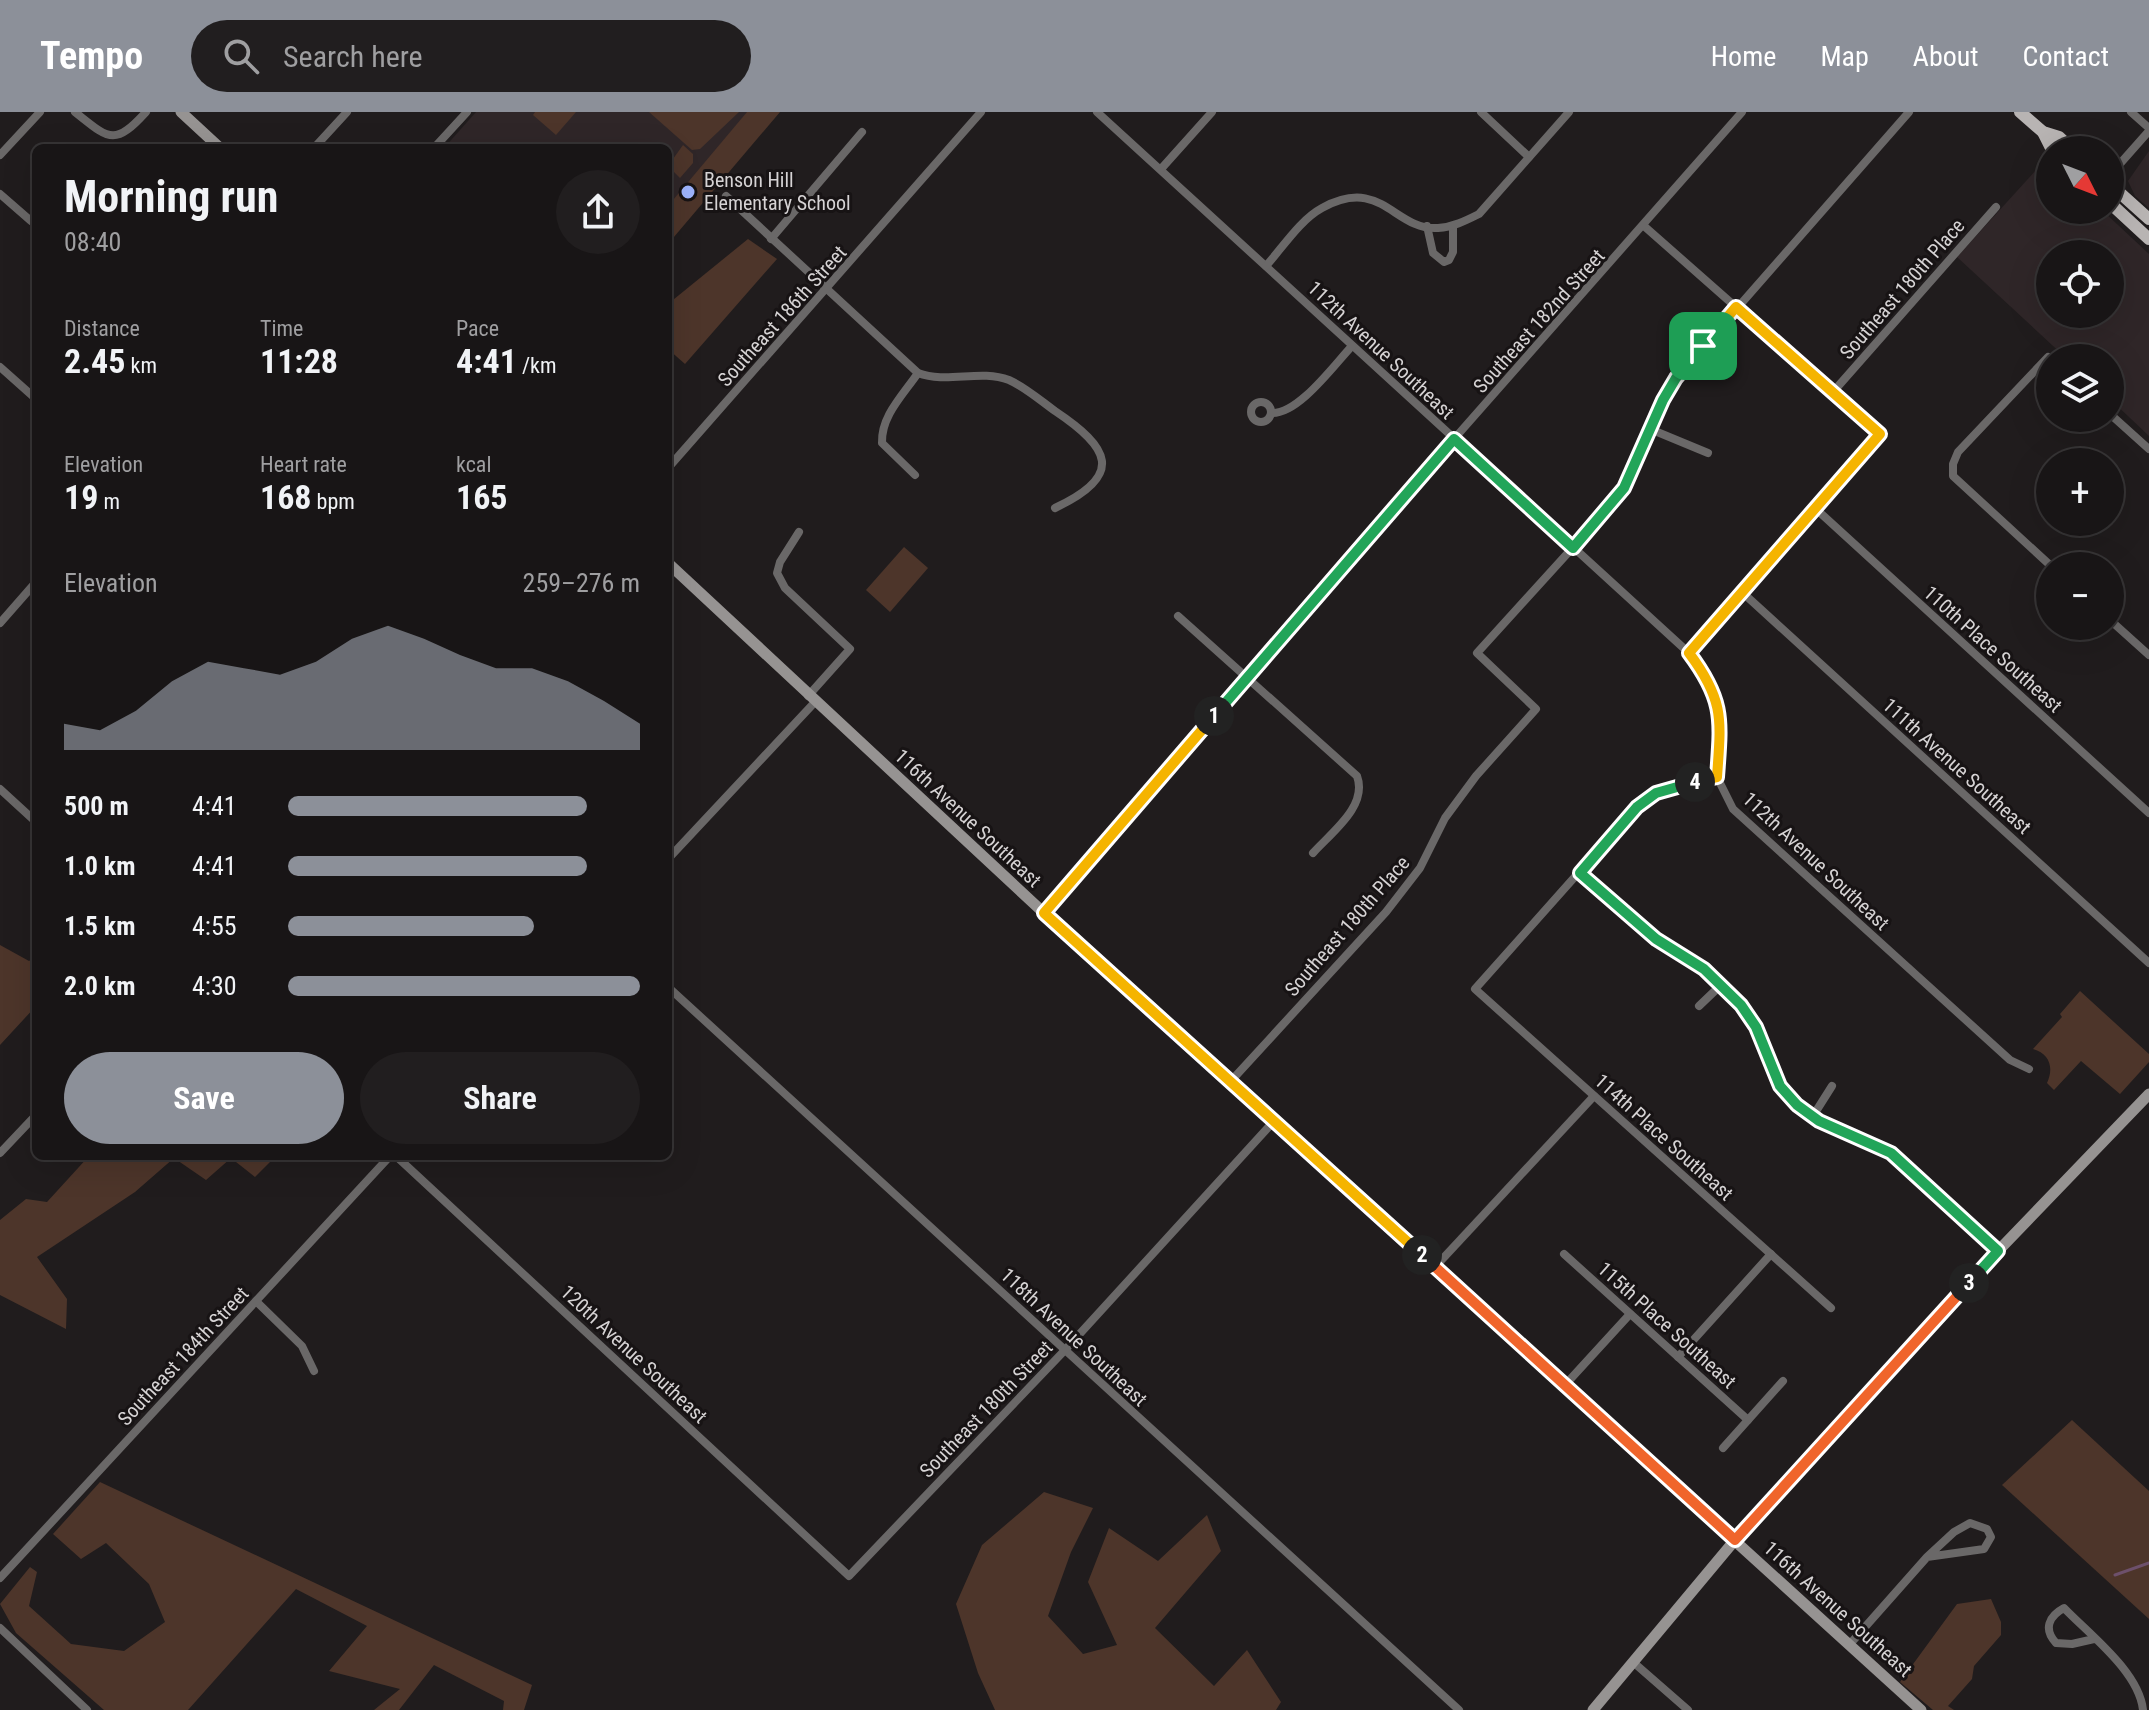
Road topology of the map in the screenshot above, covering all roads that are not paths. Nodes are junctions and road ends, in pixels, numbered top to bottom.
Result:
1 (40, 112) edge
2 (75, 112) edge
3 (146, 112) edge
4 (181, 112) edge
5 (347, 112) edge
6 (467, 112) edge
7 (981, 112) edge
8 (1097, 112) edge
9 (1212, 112) edge
10 (1481, 112) edge
11 (1569, 112) edge
12 (1742, 112) edge
13 (1909, 112) edge
14 (2020, 112) edge
15 (2131, 112) edge
16 (2149, 130) edge
17 (862, 132) dead end
18 (2043, 132) junction
19 (2045, 136) edge
20 (2056, 136) edge
21 (216, 144) edge
22 (318, 144) edge
23 (438, 144) edge
24 (0, 155) edge
25 (1529, 157) junction
26 (2124, 159) edge
27 (1161, 169) junction
28 (0, 194) edge
29 (726, 196) dead end
30 (2124, 197) edge
31 (1996, 207) dead end
32 (2124, 216) edge
33 (2149, 219) edge
34 (31, 221) dead end
35 (1427, 226) junction
36 (1453, 226) junction
37 (1644, 226) junction
38 (771, 239) junction
39 (2149, 239) edge
40 (1266, 266) junction
41 (827, 290) junction
42 (1736, 307) junction
43 (1352, 346) junction
44 (0, 367) edge
45 (2036, 371) edge
46 (918, 373) junction
47 (1833, 392) junction
48 (32, 395) edge
49 (1271, 413) dead end
50 (2124, 427) edge
51 (1650, 429) junction
52 (1454, 439) junction
53 (2149, 449) edge
54 (1708, 453) dead end
55 (672, 464) edge
56 (915, 475) dead end
57 (1055, 508) dead end
58 (1816, 509) junction
59 (799, 532) dead end
60 (1573, 548) junction
61 (2036, 552) edge
62 (672, 567) edge
63 (32, 587) edge
64 (1743, 593) junction
65 (1178, 616) dead end
66 (0, 623) edge
67 (2124, 633) edge
68 (1689, 653) junction
69 (2149, 655) edge
70 (1248, 677) junction
71 (811, 699) junction
72 (1717, 777) junction
73 (0, 789) edge
74 (2149, 813) edge
75 (32, 818) edge
76 (1313, 853) dead end
77 (672, 855) edge
78 (1580, 873) junction
79 (1044, 913) junction
80 (2149, 963) edge
81 (1721, 985) junction
82 (672, 991) edge
83 (1699, 1006) dead end
84 (2029, 1069) dead end
85 (1231, 1081) junction
86 (1832, 1086) dead end
87 (2149, 1094) edge
88 (1594, 1096) junction
89 (1813, 1116) junction
90 (32, 1119) edge
91 (1274, 1121) junction
92 (0, 1153) edge
93 (386, 1160) edge
94 (400, 1160) edge
95 (1998, 1251) junction
96 (1564, 1254) dead end
97 (1771, 1254) junction
98 (1435, 1267) junction
99 (256, 1301) junction
100 (1831, 1308) dead end
101 (1630, 1314) junction
102 (1065, 1350) junction
103 (1678, 1357) junction
104 (314, 1371) dead end
105 (1783, 1381) dead end
106 (1565, 1385) junction
107 (1748, 1420) junction
108 (1723, 1448) dead end
109 (1735, 1540) junction
110 (1927, 1557) junction
111 (849, 1576) joint
112 (0, 1578) edge
113 (0, 1628) edge
114 (2094, 1639) junction
115 (1850, 1644) junction
116 (1633, 1662) junction
117 (87, 1710) edge
118 (1459, 1710) edge
119 (1593, 1710) edge
120 (1688, 1710) edge
121 (1921, 1710) edge
122 (2143, 1710) edge

1 - 24 street
2 - 3 street
4 - 21 street
5 - 22 street
6 - 23 street
7 - 41 street, Southeast 186th Street
8 - 27 street, 112th Avenue Southeast
9 - 27 street
10 - 25 street
11 - 25 street
12 - 37 street, Southeast 182nd Street
13 - 42 street
14 - 18 main road
15 - 16 street
16 - 26 street
17 - 38 street
18 - 19 main road
18 - 20 main road
25 - 36 street
27 - 40 street, 112th Avenue Southeast
28 - 34 street
29 - 38 street
30 - 33 main road
31 - 47 street, Southeast 180th Place
32 - 39 main road
35 - 36 street
35 - 36 street
35 - 40 street
37 - 42 street
37 - 52 street, Southeast 182nd Street
38 - 41 street
40 - 43 street, 112th Avenue Southeast
41 - 46 street
41 - 55 street, Southeast 186th Street
42 - 47 street
42 - 51 street
43 - 49 street
43 - 52 street, 112th Avenue Southeast
44 - 48 street
45 - 61 street
46 - 56 street
46 - 57 street
47 - 58 street
50 - 53 street
51 - 54 street
51 - 60 street
52 - 60 street, 112th Avenue Southeast
52 - 70 street, Southeast 182nd Street
58 - 64 street
58 - 74 street, 110th Place Southeast
59 - 71 street
60 - 68 street, 112th Avenue Southeast
60 - 85 street, Southeast 180th Place
62 - 71 street, 116th Avenue Southeast
63 - 66 street
64 - 68 street
64 - 80 street, 111th Avenue Southeast
65 - 70 street
67 - 69 street
68 - 72 street, 112th Avenue Southeast
70 - 76 street
70 - 79 street, Southeast 182nd Street
71 - 77 street
71 - 79 street, 116th Avenue Southeast
72 - 78 street
72 - 84 street, 112th Avenue Southeast
73 - 75 street
78 - 81 street
78 - 88 street, 114th Place Southeast
79 - 85 street, 116th Avenue Southeast
81 - 83 street
81 - 89 street
82 - 102 street, 118th Avenue Southeast
85 - 91 street, 116th Avenue Southeast
86 - 89 street
87 - 95 street
88 - 97 street, 114th Place Southeast
88 - 98 street
89 - 95 street
90 - 92 street
91 - 98 street, 116th Avenue Southeast
91 - 102 street, Southeast 180th Street
93 - 99 street, Southeast 184th Street
94 - 111 street, 120th Avenue Southeast
95 - 109 street
96 - 101 street, 115th Place Southeast
97 - 100 street, 114th Place Southeast
97 - 103 street
98 - 106 street, 116th Avenue Southeast
99 - 104 street
99 - 112 street, Southeast 184th Street
101 - 103 street, 115th Place Southeast
101 - 106 street
102 - 111 street, Southeast 180th Street
102 - 118 street, 118th Avenue Southeast
103 - 107 street, 115th Place Southeast
105 - 107 street
106 - 109 street, 116th Avenue Southeast
107 - 108 street
109 - 115 street, 116th Avenue Southeast
109 - 116 street
110 - 110 street
110 - 115 street
113 - 117 street
114 - 114 street
114 - 122 street
115 - 121 street, 116th Avenue Southeast
116 - 119 street
116 - 120 street

